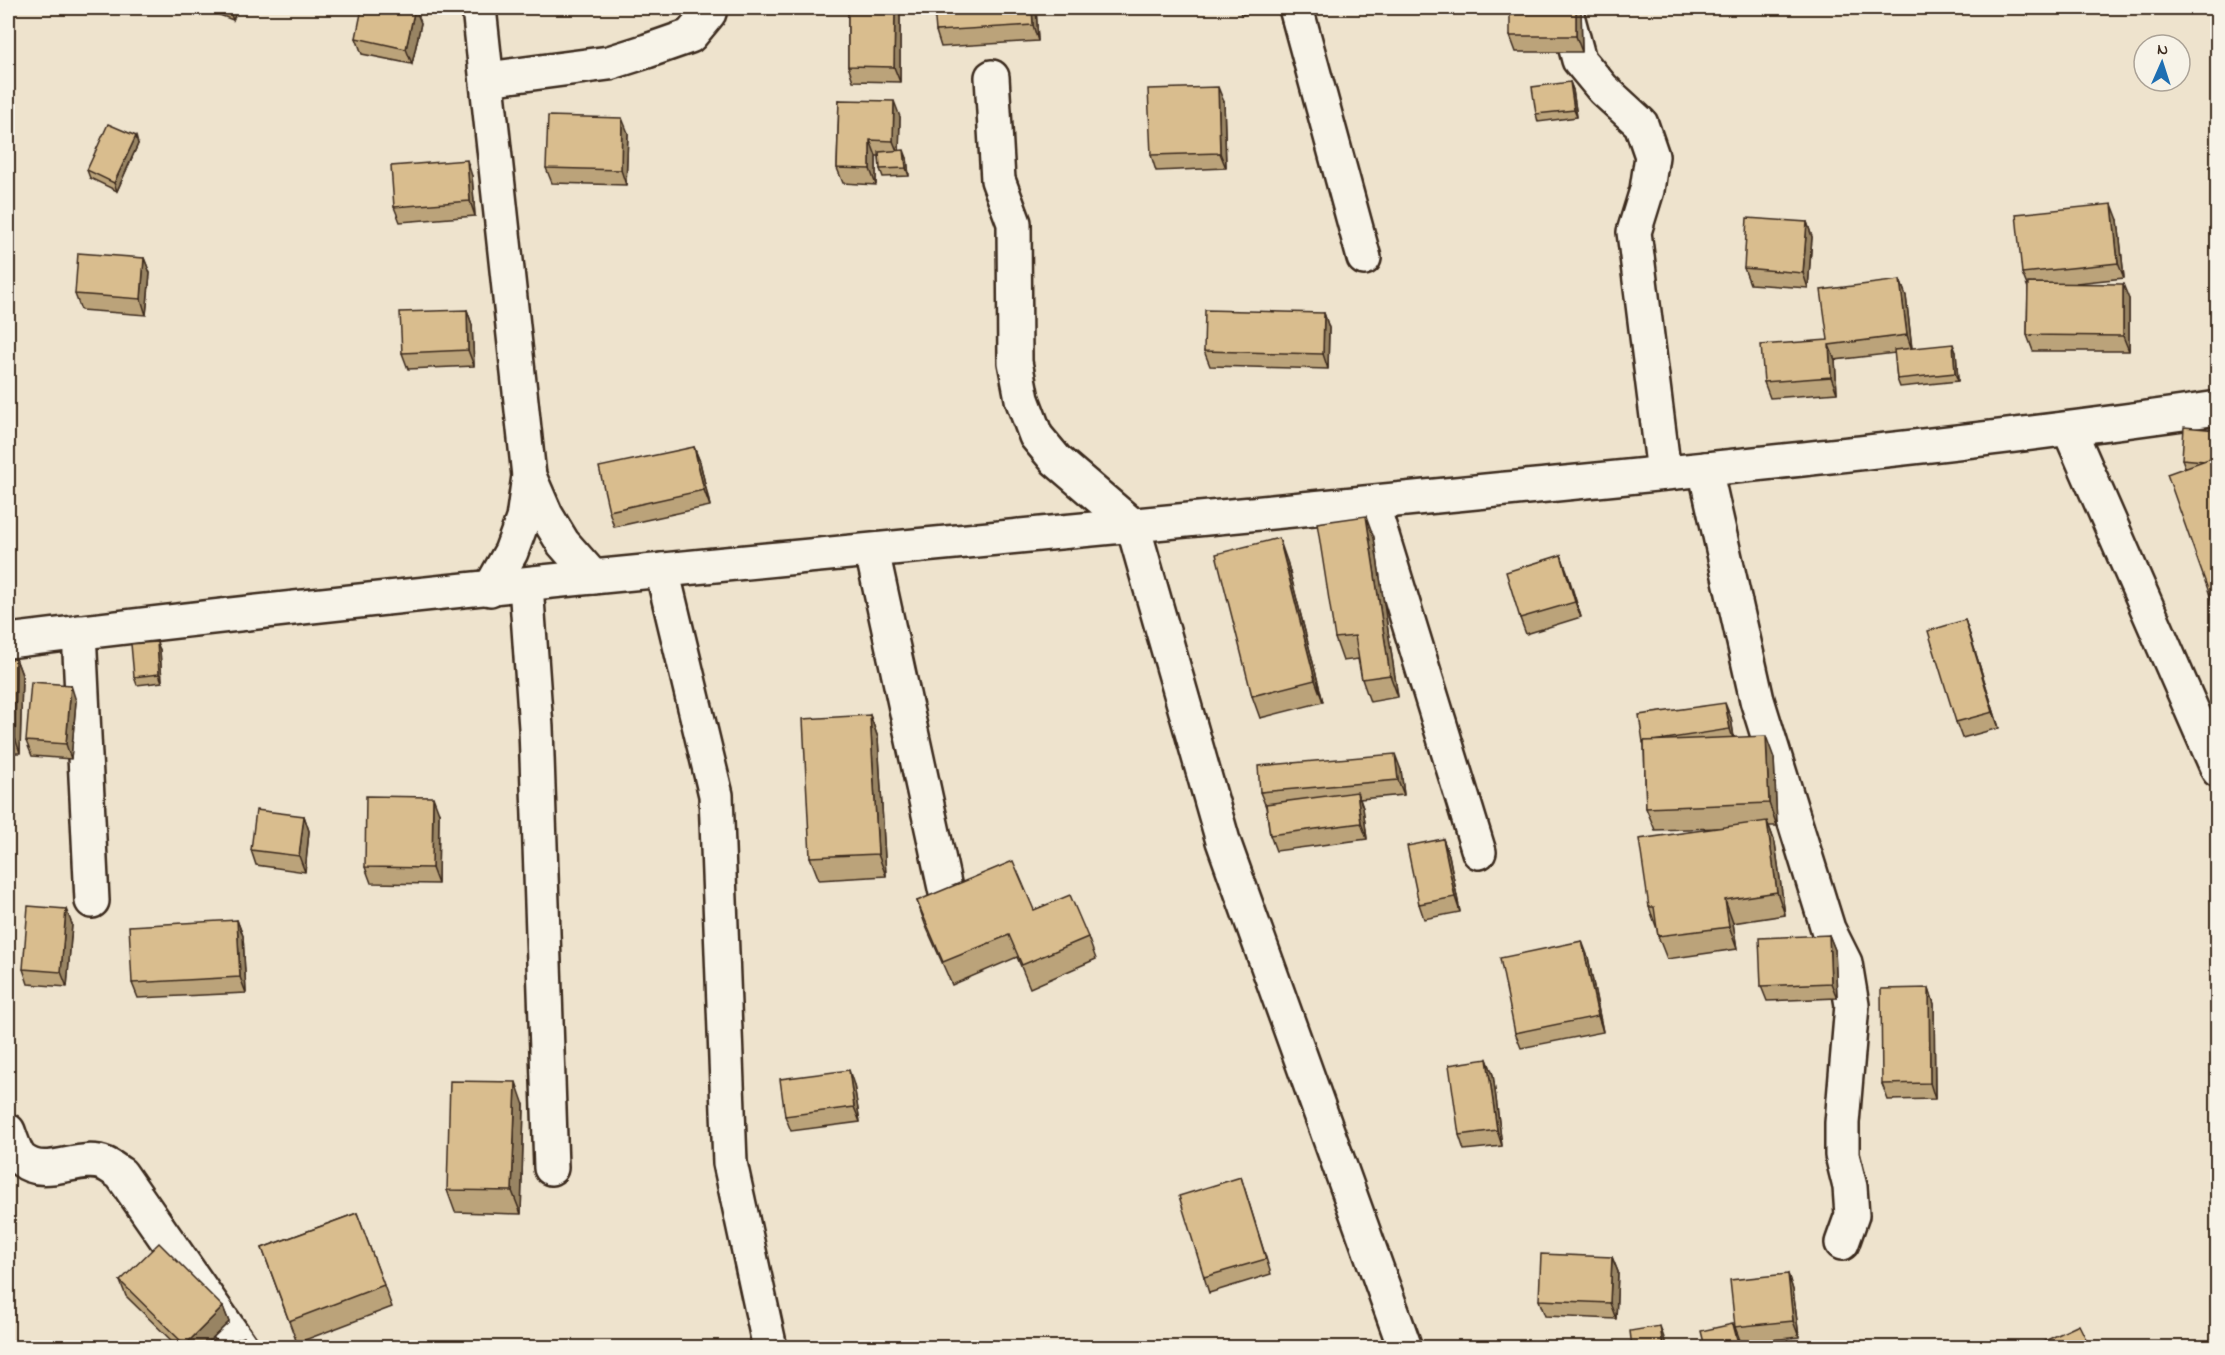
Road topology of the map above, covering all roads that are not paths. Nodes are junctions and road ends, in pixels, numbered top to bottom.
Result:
1 (479, 8) edge
2 (710, 8) edge
3 (1296, 8) edge
4 (1565, 8) edge
5 (992, 76) dead end
6 (487, 79) junction
7 (1365, 258) dead end
8 (2217, 408) edge
9 (2068, 429) junction
10 (1705, 469) junction
11 (1664, 473) junction
12 (529, 476) junction
13 (1372, 503) junction
14 (1133, 526) junction
15 (872, 551) junction
16 (662, 570) junction
17 (593, 577) junction
18 (526, 585) junction
19 (490, 589) junction
20 (79, 632) junction
21 (8, 641) edge
22 (2217, 770) edge
23 (1479, 852) dead end
24 (92, 901) dead end
25 (948, 902) edge
26 (8, 1131) edge
27 (551, 1168) dead end
28 (1842, 1243) dead end
29 (242, 1347) edge
30 (770, 1347) edge
31 (1405, 1347) edge

1 - 6 street
2 - 6 street
3 - 7 street
4 - 11 street
5 - 14 street
6 - 12 street
8 - 9 street
9 - 10 street
9 - 22 street
10 - 11 street
10 - 28 street
11 - 13 street
12 - 17 street
12 - 19 street
13 - 14 street
13 - 23 street
14 - 15 street
14 - 31 street
15 - 16 street
15 - 25 street
16 - 17 street
16 - 30 street
17 - 18 street
18 - 19 street
18 - 27 street
19 - 20 street
20 - 21 street
20 - 24 street
26 - 29 street

